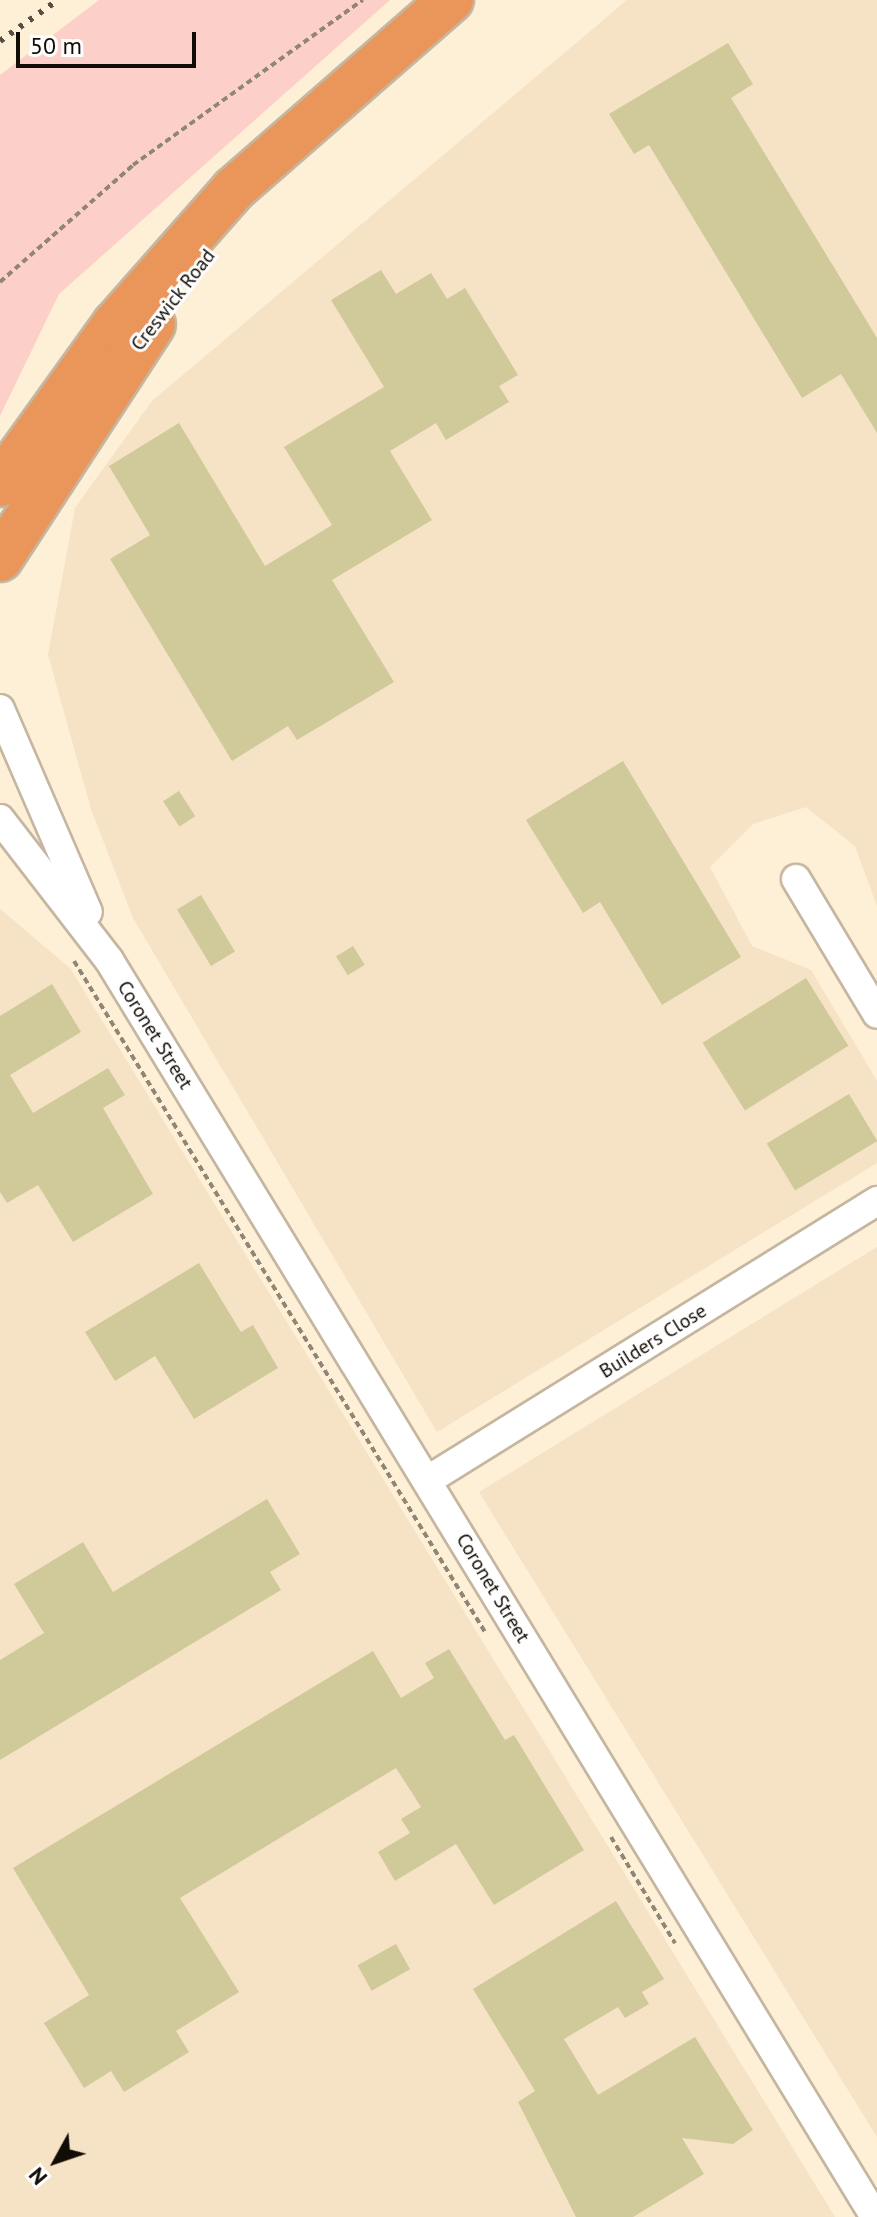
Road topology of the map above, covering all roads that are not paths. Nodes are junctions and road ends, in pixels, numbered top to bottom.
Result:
1 (451, 0) edge
2 (377, 64) junction
3 (0, 484) edge
4 (0, 559) edge
5 (0, 709) edge
6 (0, 819) edge
7 (796, 879) dead end
8 (109, 960) junction
9 (877, 1014) edge
10 (877, 1201) edge
11 (428, 1480) junction
12 (875, 2217) edge

1 - 2 highway, Creswick Road
2 - 3 highway, Creswick Road
2 - 4 highway, Creswick Road
5 - 8 street, Coronet Street
6 - 8 street, Coronet Street
7 - 9 street
8 - 11 street, Coronet Street
10 - 11 street, Builders Close
11 - 12 street, Coronet Street

